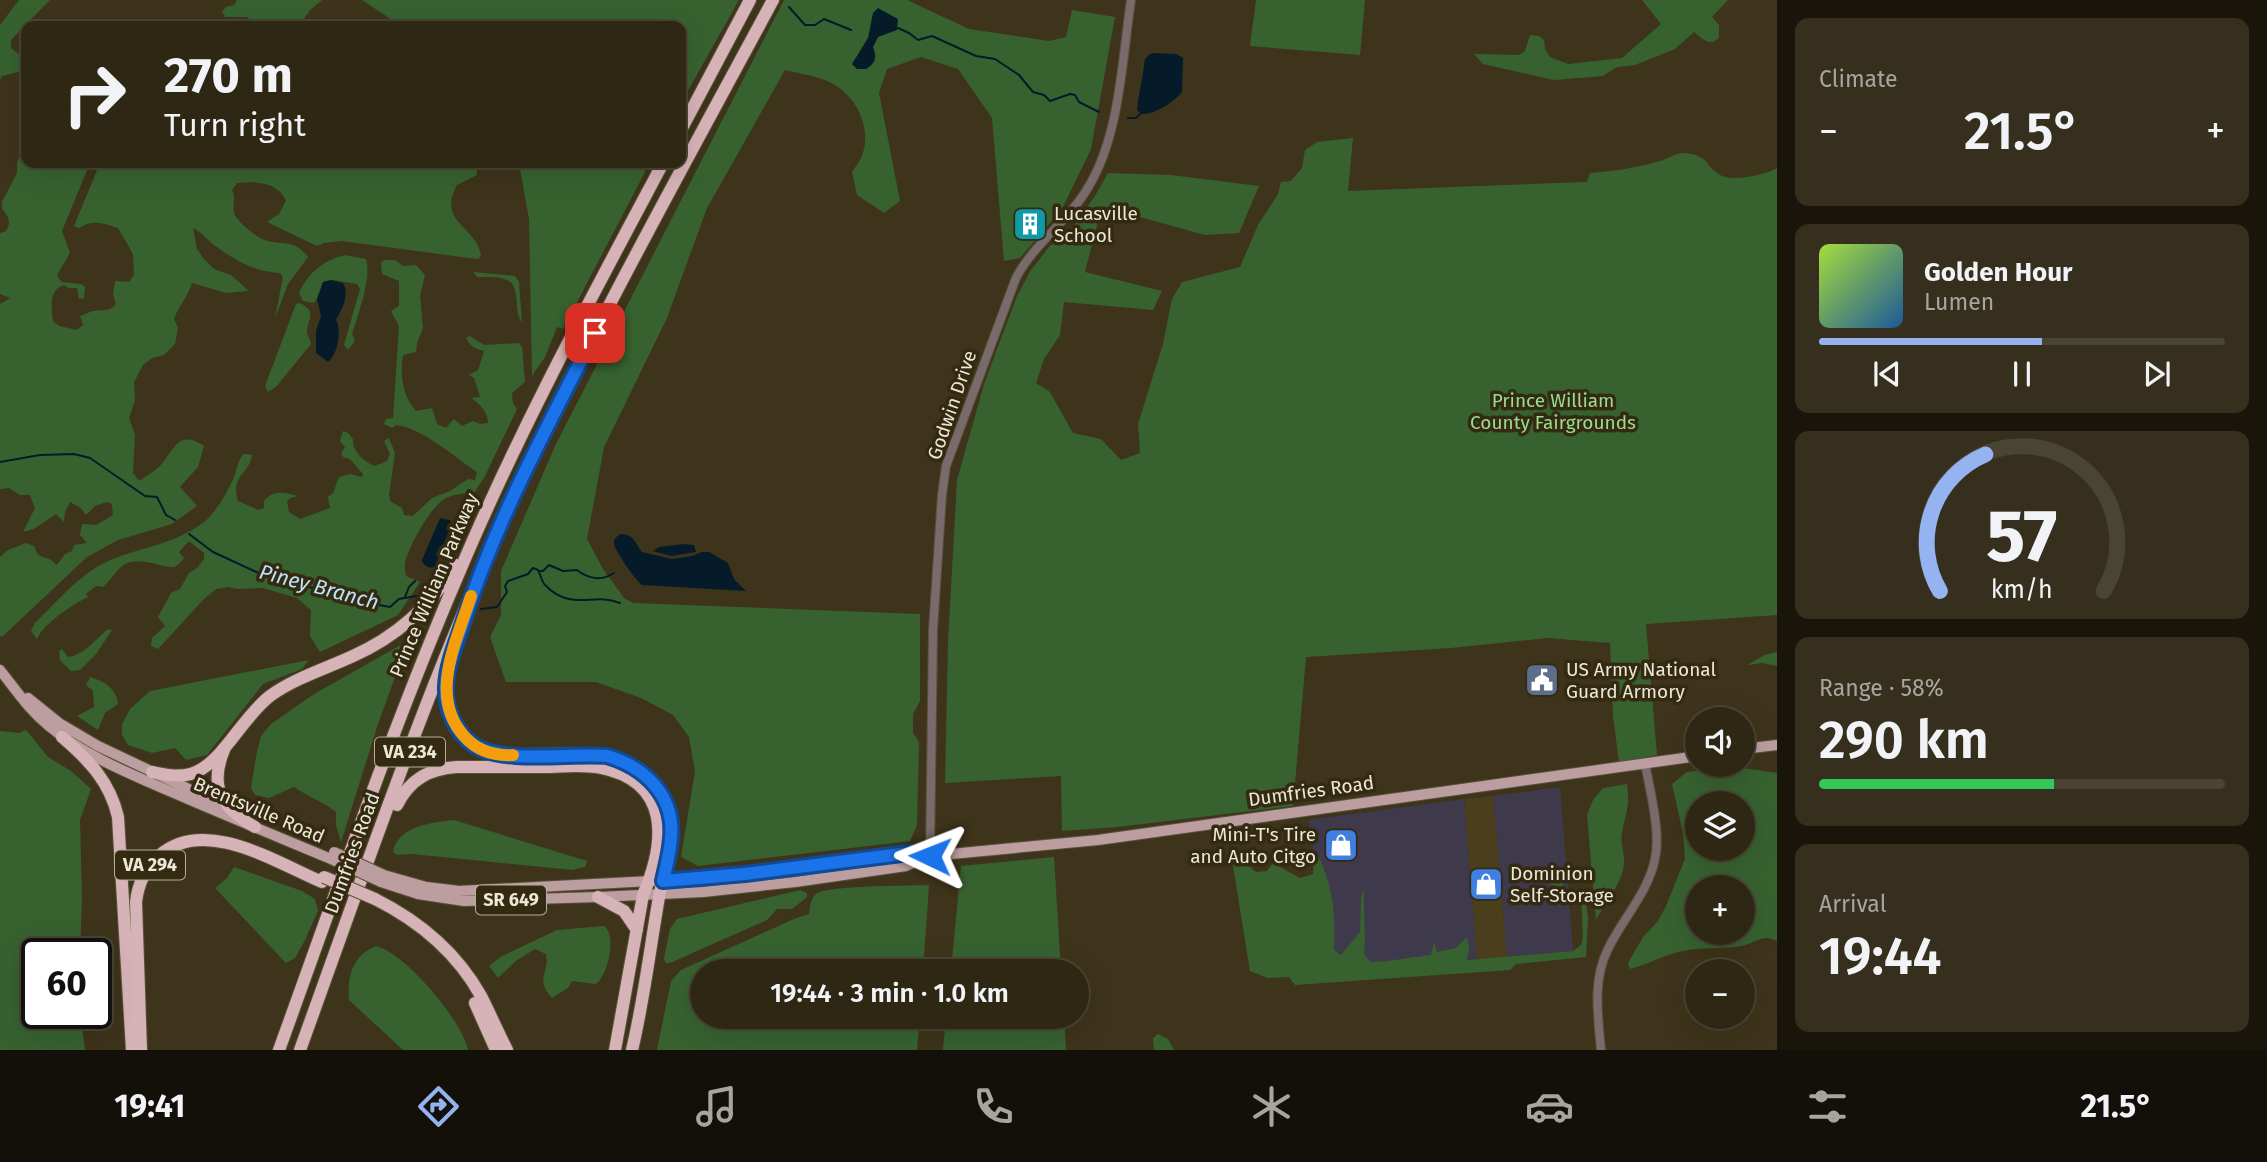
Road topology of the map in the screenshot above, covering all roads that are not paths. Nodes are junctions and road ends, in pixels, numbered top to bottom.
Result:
1 (750, 0) edge
2 (773, 0) edge
3 (1131, 0) edge
4 (686, 121) edge
5 (686, 164) edge
6 (660, 168) edge
7 (684, 168) edge
8 (482, 519) junction
9 (473, 591) junction
10 (0, 670) edge
11 (15, 688) junction
12 (62, 737) junction
13 (227, 744) junction
14 (1777, 745) edge
15 (1755, 748) edge
16 (1685, 758) edge
17 (1645, 763) junction
18 (152, 772) junction
19 (229, 808) junction
20 (255, 827) junction
21 (332, 856) junction
22 (930, 856) junction
23 (383, 878) junction
24 (323, 880) junction
25 (649, 882) junction
26 (360, 885) junction
27 (661, 887) junction
28 (643, 895) junction
29 (598, 898) junction
30 (374, 902) junction
31 (125, 924) junction
32 (637, 930) junction
33 (279, 1047) edge
34 (132, 1050) edge
35 (141, 1050) edge
36 (300, 1050) edge
37 (496, 1050) edge
38 (507, 1050) edge
39 (615, 1050) edge
40 (632, 1050) edge
41 (1601, 1050) edge

1 - 4 highway
2 - 5 highway, Prince William Parkway / VA 234
3 - 22 street, Godwin Drive
6 - 8 highway, Prince William Parkway / VA 234
7 - 9 highway, Prince William Parkway / VA 234
8 - 13 highway
8 - 33 highway, Prince William Parkway / VA 234
9 - 26 highway, Dumfries Road / VA 234
9 - 27 highway
10 - 11 main road, Brentsville Road / SR 649
11 - 12 main road, Brentsville Road / SR 649
11 - 18 main road, Brentsville Road / SR 649
12 - 20 main road, Brentsville Road / SR 649
12 - 31 highway
13 - 18 highway
13 - 19 highway
14 - 15 main road
16 - 17 main road, Dumfries Road
17 - 22 main road, Dumfries Road
17 - 41 street
18 - 19 main road, Brentsville Road / SR 649
19 - 20 highway
19 - 21 main road, Brentsville Road / SR 649
20 - 21 main road, Brentsville Road / SR 649
21 - 23 main road, Brentsville Road / SR 649, bridge
22 - 27 main road, Dumfries Road
23 - 25 main road, Brentsville Road / SR 649
23 - 29 main road, Brentsville Road / SR 649
24 - 30 highway, VA 294
24 - 31 highway
24 - 35 highway, VA 294
25 - 26 highway
25 - 27 main road, Dumfries Road
25 - 28 highway
26 - 36 highway, Dumfries Road / VA 234
27 - 28 main road, Dumfries Road
27 - 40 highway
28 - 29 main road, Brentsville Road / SR 649
28 - 32 highway
29 - 32 highway
30 - 37 highway, VA 294
30 - 38 highway
31 - 34 highway
32 - 39 highway

